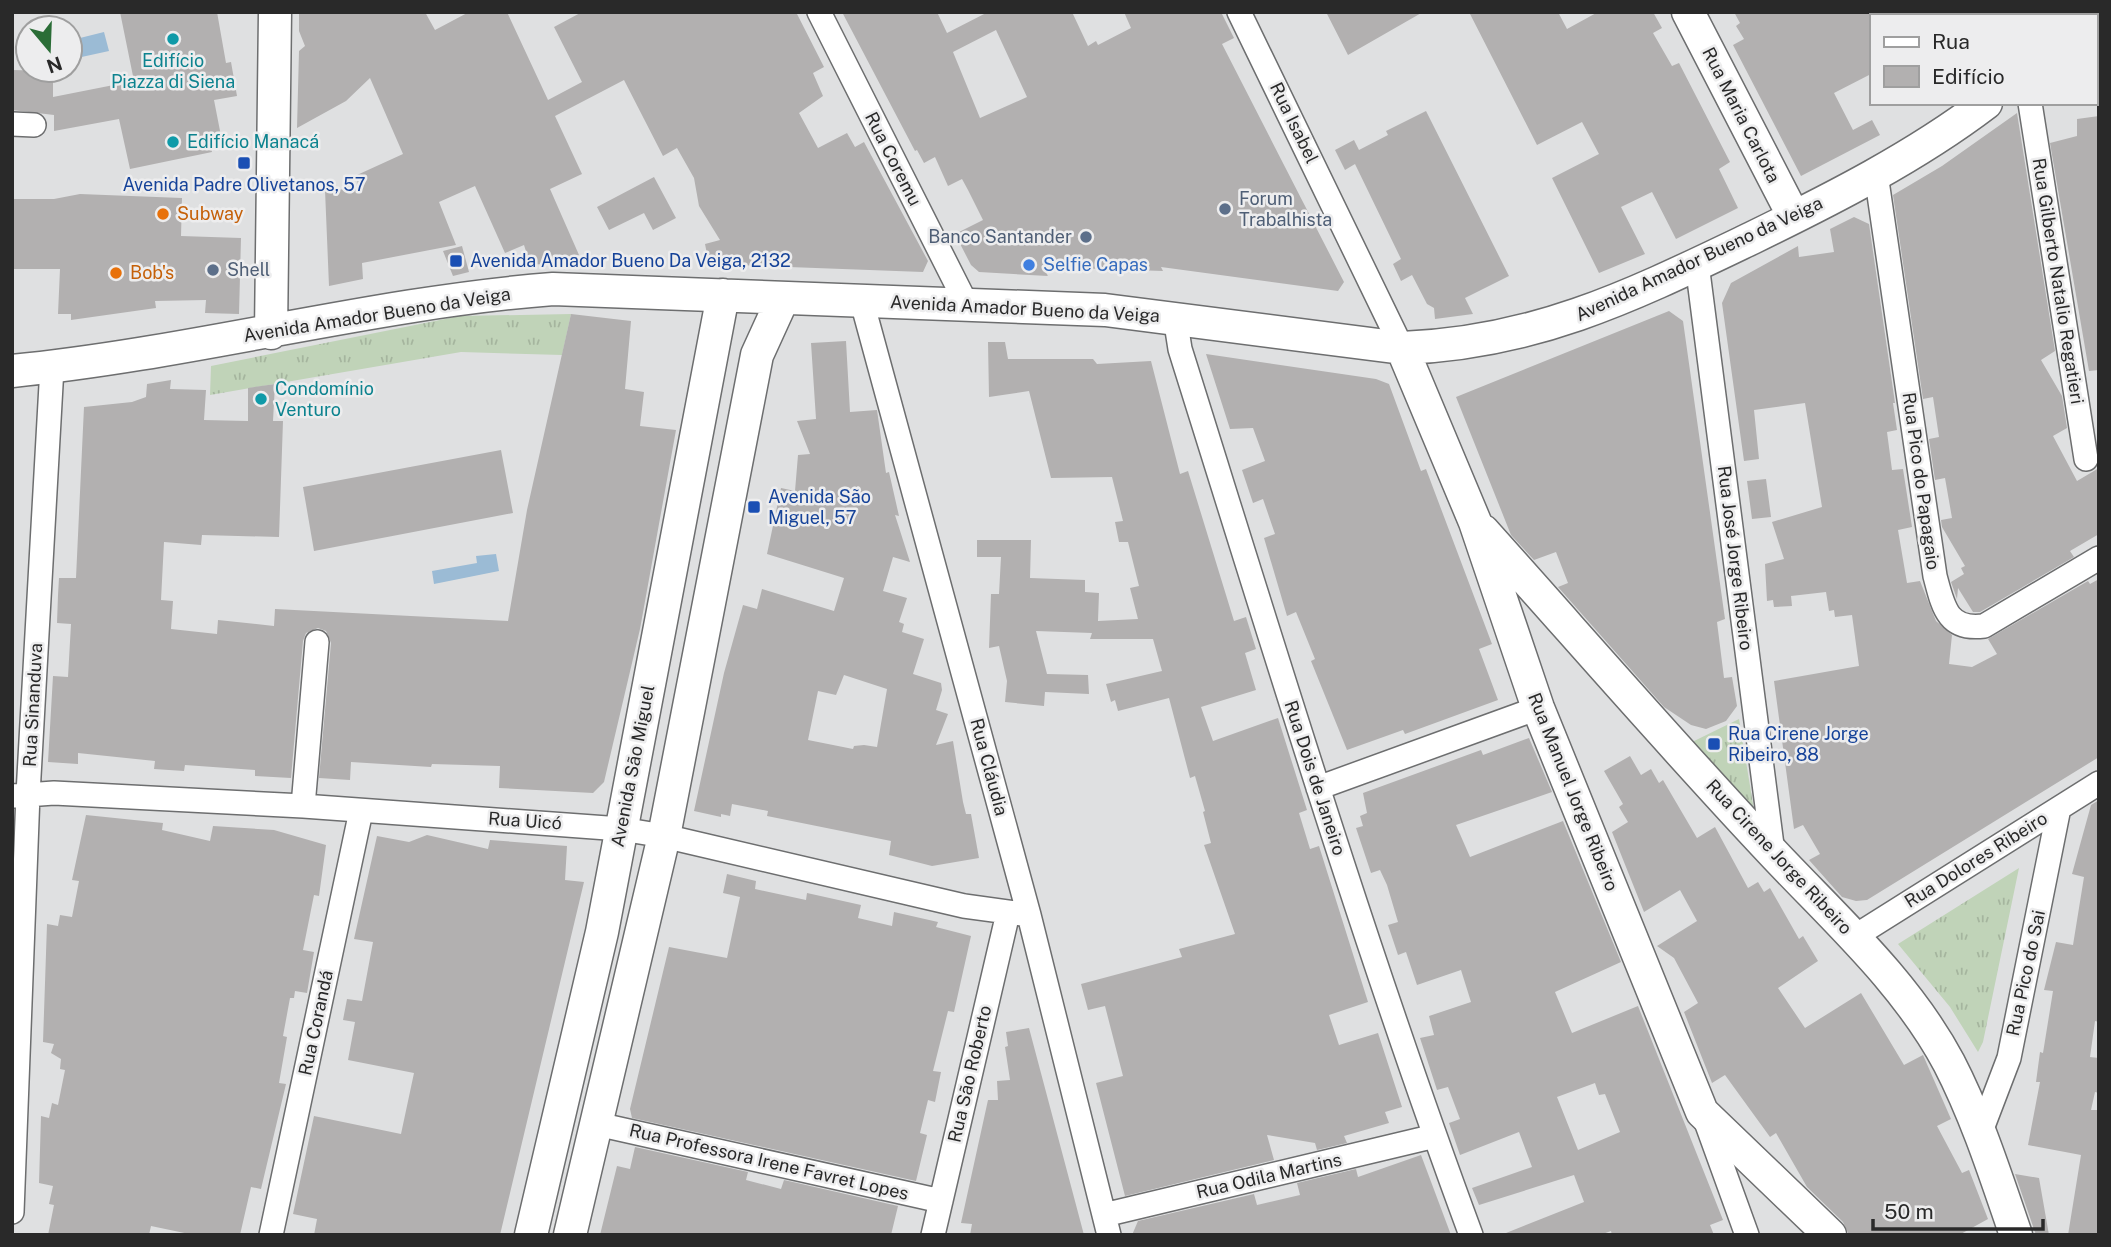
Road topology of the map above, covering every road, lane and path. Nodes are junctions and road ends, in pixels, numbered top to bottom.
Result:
1 (275, 12) edge
2 (819, 12) edge
3 (1240, 12) edge
4 (1688, 12) edge
5 (1983, 105) edge
6 (2030, 105) edge
7 (1876, 174) junction
8 (1794, 217) junction
9 (1697, 264) junction
10 (735, 296) junction
11 (783, 298) junction
12 (862, 302) junction
13 (967, 305) junction
14 (1175, 317) junction
15 (271, 333) junction
16 (1402, 348) junction
17 (757, 355) junction
18 (52, 367) junction
19 (12, 371) edge
20 (2086, 459) dead end
21 (1475, 522) junction
22 (2099, 558) edge
23 (317, 642) dead end
24 (1538, 708) junction
25 (2099, 783) edge
26 (1318, 788) junction
27 (20, 795) edge
28 (303, 806) junction
29 (2059, 807) junction
30 (361, 811) junction
31 (621, 829) junction
32 (664, 836) junction
33 (1773, 853) junction
34 (1019, 914) junction
35 (1854, 937) junction
36 (1702, 1112) junction
37 (597, 1124) junction
38 (1980, 1134) junction
39 (1435, 1136) junction
40 (941, 1200) junction
41 (12, 1212) edge
42 (1106, 1225) edge
43 (271, 1235) edge
44 (531, 1235) edge
45 (570, 1235) edge
46 (933, 1235) edge
47 (1471, 1235) edge
48 (1747, 1235) edge
49 (1830, 1235) edge
50 (2016, 1235) edge

1 - 15 main road
2 - 13 street, Rua Coremu
3 - 16 street, Rua Isabel
4 - 8 main road, Rua Maria Carlota
5 - 7 main road, Avenida Amador Bueno da Veiga
6 - 20 street, Rua Gilberto Natalio Regatieri
7 - 8 main road, Avenida Amador Bueno da Veiga
7 - 22 street, Rua Pico do Papagaio
8 - 9 main road, Avenida Amador Bueno da Veiga
9 - 16 main road, Avenida Amador Bueno da Veiga
9 - 33 street, Rua José Jorge Ribeiro
10 - 11 main road, Avenida Amador Bueno da Veiga
10 - 15 main road, Avenida Amador Bueno da Veiga
10 - 17 main road
10 - 31 main road, Avenida São Miguel
11 - 12 main road, Avenida Amador Bueno da Veiga
11 - 17 main road
12 - 13 main road, Avenida Amador Bueno da Veiga
12 - 34 street, Rua Cláudia
13 - 14 main road, Avenida Amador Bueno da Veiga
14 - 16 main road, Avenida Amador Bueno da Veiga
14 - 26 street, Rua Dois de Janeiro
15 - 18 main road, Avenida Amador Bueno da Veiga
16 - 21 main road, Rua Manuel Jorge Ribeiro
17 - 32 main road
18 - 19 main road, Avenida Amador Bueno da Veiga
18 - 27 street, Rua Sinanduva
21 - 24 main road, Rua Manuel Jorge Ribeiro
21 - 33 main road, Rua Cirene Jorge Ribeiro
23 - 28 street
24 - 26 street
24 - 36 main road, Rua Manuel Jorge Ribeiro
25 - 29 street, Rua Dolores Ribeiro
26 - 39 street, Rua Dois de Janeiro
27 - 28 street, Rua Uicó
27 - 41 street, Rua Sinanduva
28 - 30 street, Rua Uicó
29 - 35 street, Rua Dolores Ribeiro
29 - 38 street, Rua Pico do Sai
30 - 31 street, Rua Uicó
30 - 43 street, Rua Corandá
31 - 32 street, Rua Uicó
31 - 44 main road, Avenida São Miguel
32 - 34 street, Rua Uicó
32 - 37 main road
33 - 35 main road, Rua Cirene Jorge Ribeiro
34 - 40 street, Rua São Roberto
34 - 42 street, Rua Cláudia
35 - 38 main road, Rua Cirene Jorge Ribeiro
36 - 48 street, Rua Manuel Jorge Ribeiro
36 - 49 main road
37 - 40 street, Rua Professora Irene Favret Lopes
37 - 45 main road
38 - 50 main road, Rua Cirene Jorge Ribeiro
39 - 42 street, Rua Odila Martins
39 - 47 street, Rua Dois de Janeiro
40 - 46 street, Rua São Roberto

